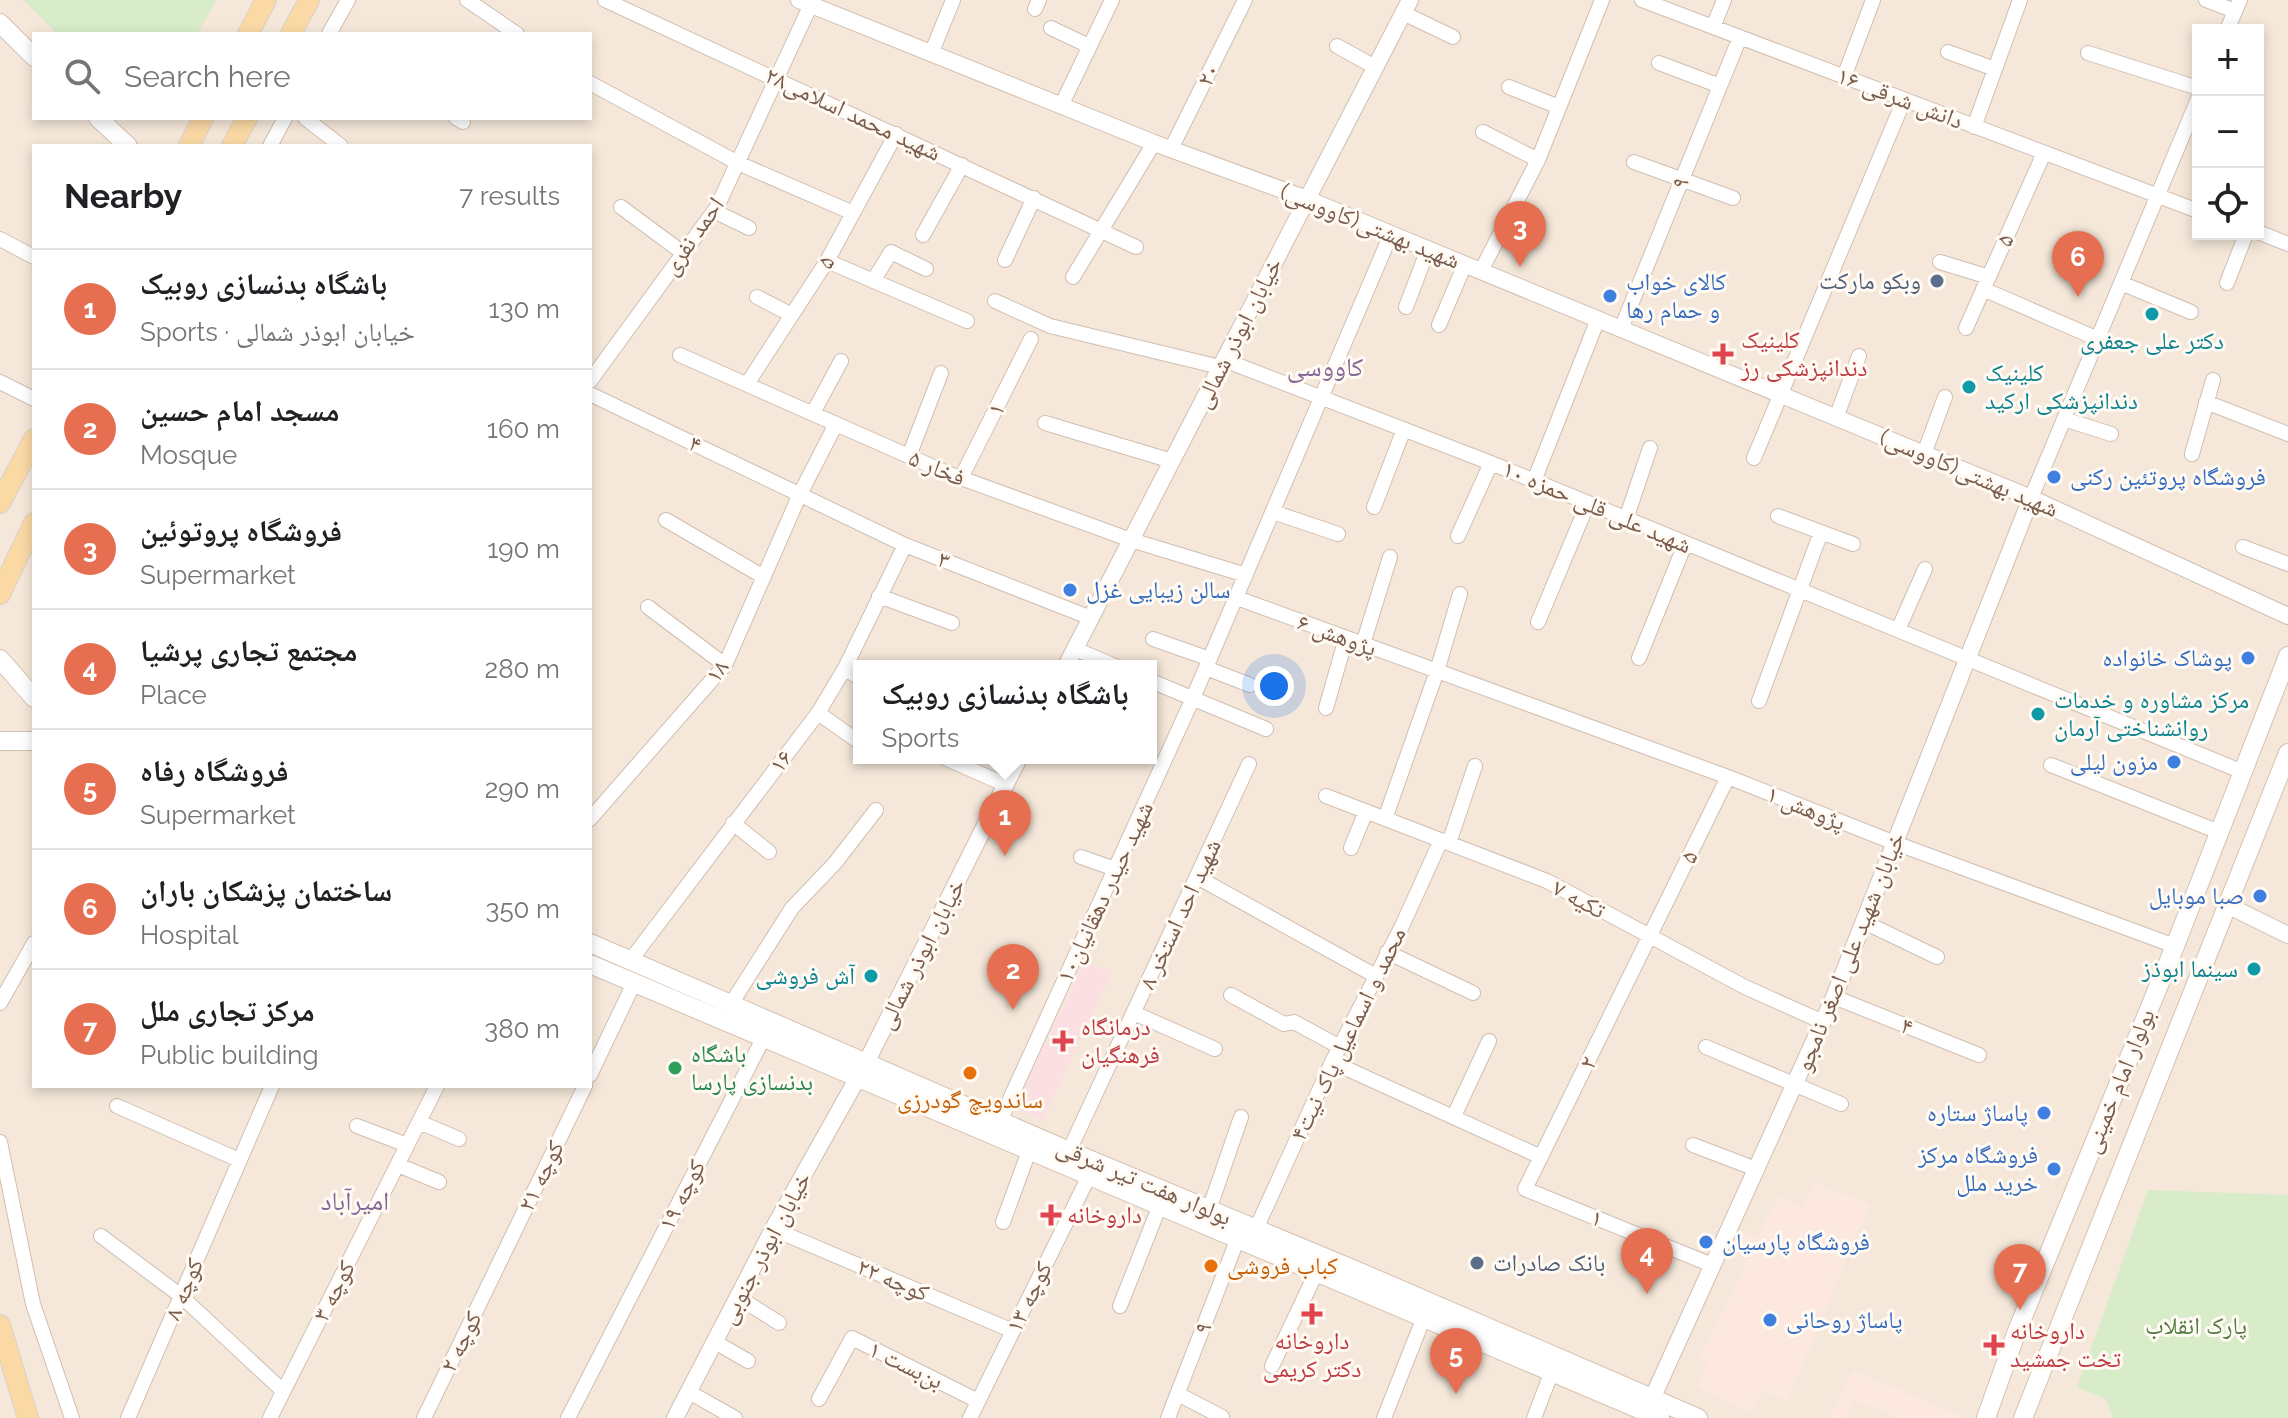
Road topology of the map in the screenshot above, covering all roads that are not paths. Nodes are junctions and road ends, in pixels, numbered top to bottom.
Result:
1 (266, 0) edge
2 (309, 0) edge
3 (348, 0) edge
4 (467, 0) edge
5 (605, 0) edge
6 (953, 0) edge
7 (1112, 0) edge
8 (1245, 0) edge
9 (1602, 0) edge
10 (1642, 0) edge
11 (1724, 0) edge
12 (1873, 0) edge
13 (2020, 0) edge
14 (2206, 0) edge
15 (808, 2) edge
16 (2237, 6) edge
17 (1407, 7) edge
18 (0, 23) edge
19 (1713, 27) junction
20 (1051, 28) dead end
21 (249, 32) edge
22 (292, 32) edge
23 (331, 32) edge
24 (514, 32) edge
25 (1453, 37) dead end
26 (1740, 37) junction
27 (1089, 46) junction
28 (1337, 46) dead end
29 (1948, 52) dead end
30 (2088, 53) dead end
31 (931, 54) junction
32 (32, 55) edge
33 (1659, 63) dead end
34 (1375, 67) junction
35 (1995, 69) junction
36 (1844, 77) junction
37 (777, 79) junction
38 (592, 84) edge
39 (1720, 86) junction
40 (2192, 86) edge
41 (1509, 87) dead end
42 (1904, 100) junction
43 (1061, 106) junction
44 (1559, 107) junction
45 (2192, 113) edge
46 (100, 120) edge
47 (202, 120) edge
48 (246, 120) edge
49 (284, 120) edge
50 (308, 120) edge
51 (1974, 127) junction
52 (1483, 132) dead end
53 (896, 134) junction
54 (1154, 143) junction
55 (126, 144) edge
56 (190, 144) edge
57 (233, 144) edge
58 (271, 144) edge
59 (338, 144) edge
60 (1171, 149) junction
61 (2044, 153) junction
62 (1538, 160) junction
63 (1634, 162) dead end
64 (738, 163) junction
65 (962, 165) junction
66 (1682, 178) junction
67 (2157, 196) junction
68 (1034, 198) junction
69 (1733, 198) dead end
70 (1307, 199) junction
71 (621, 207) dead end
72 (2192, 209) edge
73 (714, 211) junction
74 (853, 213) junction
75 (749, 228) dead end
76 (1100, 229) junction
77 (1391, 234) junction
78 (2264, 234) edge
79 (923, 235) dead end
80 (0, 239) edge
81 (2244, 240) edge
82 (2288, 244) edge
83 (1136, 247) dead end
84 (1428, 249) junction
85 (683, 253) junction
86 (32, 256) edge
87 (1005, 260) dead end
88 (827, 261) junction
89 (1940, 262) dead end
90 (1473, 267) junction
91 (926, 269) dead end
92 (1073, 277) dead end
93 (873, 281) junction
94 (1986, 283) junction
95 (2121, 283) junction
96 (2227, 283) dead end
97 (757, 297) dead end
98 (995, 301) dead end
99 (1406, 307) dead end
100 (2191, 312) dead end
101 (792, 315) junction
102 (1598, 319) junction
103 (967, 321) dead end
104 (1439, 325) dead end
105 (1966, 328) dead end
106 (1621, 329) junction
107 (1031, 339) dead end
108 (2098, 339) junction
109 (592, 352) edge
110 (680, 355) dead end
111 (1859, 356) dead end
112 (602, 361) junction
113 (841, 361) dead end
114 (1222, 363) junction
115 (941, 373) dead end
116 (592, 378) edge
117 (2213, 380) dead end
118 (0, 382) edge
119 (747, 384) junction
120 (1779, 394) junction
121 (592, 395) edge
122 (1321, 397) junction
123 (1945, 397) dead end
124 (32, 398) edge
125 (2206, 402) junction
126 (813, 413) junction
127 (1836, 418) junction
128 (2064, 419) junction
129 (1045, 423) dead end
130 (836, 424) junction
131 (1404, 429) junction
132 (2111, 434) dead end
133 (2288, 434) edge
134 (32, 443) edge
135 (1650, 448) dead end
136 (1924, 454) junction
137 (2192, 454) dead end
138 (909, 456) junction
139 (1754, 458) dead end
140 (1172, 461) junction
141 (1491, 463) junction
142 (961, 478) junction
143 (1534, 481) junction
144 (800, 494) junction
145 (2031, 498) junction
146 (0, 503) edge
147 (1588, 503) junction
148 (1374, 507) dead end
149 (1273, 512) junction
150 (1778, 516) dead end
151 (1626, 519) junction
152 (666, 520) dead end
153 (32, 526) edge
154 (1821, 532) junction
155 (1338, 534) dead end
156 (1458, 536) dead end
157 (1131, 540) junction
158 (1685, 544) junction
159 (1853, 544) dead end
160 (905, 545) junction
161 (2243, 547) dead end
162 (1390, 557) dead end
163 (8, 564) edge
164 (2288, 564) edge
165 (1925, 569) dead end
166 (1246, 575) junction
167 (764, 577) junction
168 (1801, 591) junction
169 (0, 594) edge
170 (1460, 594) dead end
171 (879, 596) junction
172 (1237, 598) junction
173 (648, 607) dead end
174 (2288, 616) edge
175 (1091, 618) junction
176 (1538, 622) dead end
177 (952, 623) dead end
178 (1898, 630) junction
179 (1346, 638) junction
180 (1153, 639) dead end
181 (1363, 644) junction
182 (1075, 649) junction
183 (2288, 656) edge
184 (1639, 658) dead end
185 (1968, 658) junction
186 (0, 659) edge
187 (1069, 660) edge
188 (1101, 660) edge
189 (1208, 663) junction
190 (725, 665) junction
191 (845, 668) junction
192 (1437, 671) junction
193 (853, 674) edge
194 (1157, 683) edge
195 (1250, 685) dead end
196 (32, 696) edge
197 (1193, 698) junction
198 (1759, 701) dead end
199 (1326, 708) dead end
200 (818, 713) junction
201 (1266, 729) dead end
202 (853, 738) edge
203 (0, 741) edge
204 (32, 741) edge
205 (2288, 753) edge
206 (959, 764) edge
207 (1016, 764) edge
208 (1249, 764) dead end
209 (2051, 765) dead end
210 (1475, 766) dead end
211 (2243, 772) junction
212 (1728, 777) junction
213 (1006, 785) junction
214 (2282, 785) edge
215 (1326, 796) dead end
216 (876, 810) dead end
217 (1366, 811) junction
218 (592, 817) edge
219 (1385, 819) junction
220 (733, 823) junction
221 (2219, 832) junction
222 (1445, 842) junction
223 (1895, 843) junction
224 (1351, 848) dead end
225 (769, 852) dead end
226 (1081, 857) dead end
227 (1115, 869) junction
228 (1197, 877) junction
229 (2227, 905) junction
230 (1864, 922) junction
231 (2288, 935) edge
232 (1651, 936) junction
233 (592, 944) edge
234 (2175, 946) junction
235 (32, 947) edge
236 (1387, 952) junction
237 (1937, 957) dead end
238 (630, 961) junction
239 (592, 965) edge
240 (1374, 975) junction
241 (634, 983) junction
242 (1473, 993) dead end
243 (1231, 995) dead end
244 (1834, 997) junction
245 (0, 1003) edge
246 (731, 1004) junction
247 (1134, 1013) junction
248 (1823, 1022) junction
249 (763, 1039) junction
250 (1489, 1041) dead end
251 (1340, 1047) junction
252 (1706, 1047) dead end
253 (1215, 1049) dead end
254 (1979, 1055) dead end
255 (1332, 1062) junction
256 (592, 1071) edge
257 (861, 1071) junction
258 (1795, 1083) junction
259 (271, 1088) edge
260 (436, 1088) edge
261 (584, 1088) edge
262 (1841, 1104) dead end
263 (117, 1106) dead end
264 (1454, 1116) junction
265 (1241, 1117) dead end
266 (1000, 1121) junction
267 (419, 1122) junction
268 (357, 1126) dead end
269 (459, 1139) dead end
270 (0, 1144) edge
271 (407, 1145) junction
272 (1693, 1145) dead end
273 (1029, 1151) junction
274 (1069, 1151) junction
275 (1541, 1157) junction
276 (239, 1160) junction
277 (398, 1165) junction
278 (1756, 1169) junction
279 (1089, 1176) junction
280 (439, 1182) dead end
281 (1525, 1189) joint
282 (1160, 1205) junction
283 (1209, 1210) junction
284 (1003, 1222) dead end
285 (773, 1229) junction
286 (1256, 1229) junction
287 (101, 1236) dead end
288 (1238, 1238) junction
289 (1712, 1265) junction
290 (498, 1266) joint
291 (1317, 1271) junction
292 (1352, 1277) junction
293 (181, 1296) junction
294 (738, 1297) junction
295 (1120, 1306) dead end
296 (1424, 1317) junction
297 (779, 1323) dead end
298 (0, 1325) edge
299 (1013, 1331) junction
300 (715, 1342) junction
301 (748, 1361) dead end
302 (1272, 1366) dead end
303 (1552, 1371) junction
304 (283, 1391) junction
305 (689, 1392) junction
306 (1178, 1394) junction
307 (819, 1399) dead end
308 (1652, 1399) junction
309 (978, 1401) junction
310 (1222, 1417) edge
311 (28, 1418) edge
312 (72, 1418) edge
313 (128, 1418) edge
314 (270, 1418) edge
315 (424, 1418) edge
316 (568, 1418) edge
317 (675, 1418) edge
318 (735, 1418) edge
319 (970, 1418) edge
320 (1168, 1418) edge
321 (1384, 1418) edge
322 (1534, 1418) edge
323 (1660, 1418) edge
324 (1698, 1418) edge
325 (1986, 1418) edge
326 (2023, 1418) edge

1 - 21 main road
2 - 22 main road
3 - 23 street
4 - 24 street
5 - 37 street, شهید محمد اسلامی۲۸
6 - 31 street
7 - 27 street
8 - 60 street, ۲۰
9 - 44 street
10 - 19 street, دانش شرقی ۱۶
11 - 19 street
12 - 36 street
13 - 35 street
14 - 16 street
15 - 31 street, شهید بهشتی(کاووسی)
15 - 37 street, احمد نفری
17 - 25 street
17 - 34 street, خیابان ابوذر شمالی
18 - 32 main road
19 - 26 street, دانش شرقی ۱۶
20 - 27 street
26 - 36 street, دانش شرقی ۱۶
26 - 39 street, ۹
27 - 43 street
28 - 34 street
29 - 35 street
30 - 40 street
31 - 43 street, شهید بهشتی(کاووسی)
33 - 39 street
34 - 70 street, خیابان ابوذر شمالی
35 - 51 street
36 - 42 street, دانش شرقی ۱۶
37 - 53 street, شهید محمد اسلامی۲۸
37 - 64 street, احمد نفری
38 - 64 street
39 - 66 street, ۹
41 - 44 street
42 - 51 street, دانش شرقی ۱۶
42 - 120 street
43 - 54 street, شهید بهشتی(کاووسی)
44 - 62 street
45 - 67 street
46 - 55 main road
47 - 56 main road
48 - 57 main road
49 - 58 street
50 - 59 street
51 - 61 street, دانش شرقی ۱۶
52 - 62 street
53 - 65 street, شهید محمد اسلامی۲۸
53 - 74 street, ۵
54 - 60 street, شهید بهشتی(کاووسی)
54 - 76 street
60 - 70 street, شهید بهشتی(کاووسی)
61 - 67 street, دانش شرقی ۱۶
61 - 94 street, ۵
62 - 90 street
63 - 66 street
64 - 73 street, احمد نفری
64 - 74 street
65 - 68 street, شهید محمد اسلامی۲۸
65 - 79 street
66 - 69 street
66 - 106 street, ۹
67 - 72 street, دانش شرقی ۱۶
67 - 95 street
68 - 76 street, شهید محمد اسلامی۲۸
68 - 87 street
70 - 77 street, شهید بهشتی(کاووسی)
70 - 114 street, خیابان ابوذر شمالی
71 - 85 street
73 - 75 street
73 - 85 street, احمد نفری
74 - 88 street, ۵
76 - 83 street, شهید محمد اسلامی۲۸
76 - 92 street
77 - 84 street, شهید بهشتی(کاووسی)
77 - 122 street, شهید حیدر دهقانیان۱۰
78 - 82 street
80 - 86 street
81 - 96 street
84 - 90 street, شهید بهشتی(کاووسی)
84 - 99 street
85 - 112 street, احمد نفری
88 - 93 street
88 - 101 street, ۵
89 - 94 street
90 - 102 street, شهید بهشتی(کاووسی)
90 - 104 street
91 - 93 street
93 - 103 street
94 - 105 street, ۵
94 - 108 street
95 - 100 street
95 - 108 street
97 - 101 street
98 - 114 street, شهید علی قلی حمزه ۱۰
101 - 119 street, ۵
102 - 106 street, شهید بهشتی(کاووسی)
102 - 143 street
106 - 120 street, شهید بهشتی(کاووسی)
107 - 142 street, ۱
108 - 128 street
109 - 112 street
110 - 119 street, فخار ۵
111 - 127 street
112 - 116 street, احمد نفری
113 - 126 street
114 - 122 street, شهید علی قلی حمزه ۱۰
114 - 140 street, خیابان ابوذر شمالی
115 - 138 street
117 - 125 street
118 - 124 street
119 - 126 street, فخار ۵
120 - 127 street, شهید بهشتی(کاووسی)
120 - 139 street
121 - 144 street, ۴
122 - 131 street, شهید علی قلی حمزه ۱۰
122 - 149 street, شهید حیدر دهقانیان۱۰
123 - 136 street
125 - 133 street
125 - 137 street
126 - 130 street, فخار ۵
127 - 136 street, شهید بهشتی(کاووسی)
128 - 132 street
128 - 145 street
129 - 140 street
130 - 138 street, فخار ۵
130 - 144 street, ۱۸
131 - 141 street, شهید علی قلی حمزه ۱۰
131 - 148 street
134 - 146 main road
135 - 151 street
136 - 145 street, شهید بهشتی(کاووسی)
138 - 142 street, فخار ۵
140 - 157 street, خیابان ابوذر شمالی
141 - 143 street, شهید علی قلی حمزه ۱۰
141 - 156 street
142 - 157 street, فخار ۵
143 - 147 street, شهید علی قلی حمزه ۱۰
144 - 160 street, ۳
144 - 167 street, ۱۸
145 - 174 street, شهید بهشتی(کاووسی)
145 - 185 street, خیابان شهید علی اصغر نامجو
147 - 151 street, شهید علی قلی حمزه ۱۰
147 - 176 street
149 - 155 street
149 - 166 street, شهید حیدر دهقانیان۱۰
150 - 154 street
151 - 158 street, شهید علی قلی حمزه ۱۰
152 - 167 street
153 - 163 main road
154 - 159 street
154 - 168 street
157 - 166 street, فخار ۵
157 - 175 street, خیابان ابوذر شمالی
158 - 168 street, شهید علی قلی حمزه ۱۰
158 - 184 street
160 - 171 street, ۱۶
160 - 175 street, ۳
161 - 164 street
162 - 181 street
163 - 169 main road
165 - 178 street
166 - 172 street, شهید حیدر دهقانیان۱۰
167 - 190 street, ۱۸
168 - 178 street, شهید علی قلی حمزه ۱۰
168 - 198 street
170 - 192 street
171 - 177 street
171 - 191 street, ۱۶
172 - 179 street, پژوهش ۶
172 - 189 street, شهید حیدر دهقانیان۱۰
173 - 190 street
175 - 182 street, خیابان ابوذر شمالی
178 - 185 street, شهید علی قلی حمزه ۱۰
179 - 181 street, پژوهش ۶
179 - 199 street
180 - 189 street
181 - 192 street, پژوهش ۶
182 - 187 street, خیابان ابوذر شمالی
182 - 188 street
183 - 211 main road, بولوار امام خمینی
185 - 211 street, شهید علی قلی حمزه ۱۰
185 - 223 street, خیابان شهید علی اصغر نامجو
186 - 196 main road
189 - 195 street
189 - 197 street, شهید حیدر دهقانیان۱۰
190 - 218 street, ۱۸
191 - 193 street
191 - 200 street, ۱۶
192 - 212 street, پژوهش ۱
192 - 219 street
194 - 197 street
197 - 201 street
197 - 227 street, شهید حیدر دهقانیان۱۰
200 - 202 street
200 - 220 street, ۱۶
203 - 204 main road
205 - 214 main road, بولوار امام خمینی
206 - 213 street
207 - 213 street, خیابان ابوذر شمالی
208 - 228 street, شهید احد استخر ۸
209 - 221 street
210 - 222 street, محمد و اسماعیل پاک نیت۴
211 - 221 main road, بولوار امام خمینی
212 - 223 street, پژوهش ۱
212 - 232 street, ۵
213 - 257 street, خیابان ابوذر شمالی
214 - 229 main road, بولوار امام خمینی
215 - 217 street, تکیه ۷
216 - 246 street
217 - 219 street, تکیه ۷
217 - 224 street
219 - 222 street, تکیه ۷
220 - 225 street
220 - 238 street, ۱۶
221 - 234 main road, بولوار امام خمینی
222 - 232 street, تکیه ۷
222 - 236 street, محمد و اسماعیل پاک نیت۴
223 - 230 street, خیابان شهید علی اصغر نامجو
223 - 234 street, پژوهش ۱
226 - 227 street
227 - 266 street, شهید حیدر دهقانیان۱۰
228 - 240 street
228 - 247 street, شهید احد استخر ۸
229 - 231 street
229 - 326 main road, بولوار امام خمینی
230 - 237 street
230 - 244 street, خیابان شهید علی اصغر نامجو
232 - 248 street, تکیه ۷
232 - 275 street, ۲
233 - 238 main road, بولوار هفت تیر شرقی
234 - 325 main road, بولوار امام خمینی
235 - 245 street
236 - 240 street, محمد و اسماعیل پاک نیت۴
236 - 242 street
238 - 246 main road, بولوار هفت تیر شرقی
239 - 241 main road, بولوار هفت تیر شرقی
240 - 251 street, محمد و اسماعیل پاک نیت۴
241 - 249 main road, بولوار هفت تیر شرقی
241 - 256 street
243 - 251 street
244 - 248 street, خیابان شهید علی اصغر نامجو
244 - 254 street, ۴
246 - 257 main road, بولوار هفت تیر شرقی
247 - 253 street
247 - 274 street, شهید احد استخر ۸
248 - 258 street, خیابان شهید علی اصغر نامجو
249 - 257 main road, بولوار هفت تیر شرقی
249 - 316 street, کوچه ۱۹
250 - 264 street
251 - 255 street, محمد و اسماعیل پاک نیت۴
252 - 258 street
255 - 264 street
255 - 286 street, محمد و اسماعیل پاک نیت۴
257 - 266 main road, بولوار هفت تیر شرقی
257 - 273 main road, بولوار هفت تیر شرقی
257 - 285 street, خیابان ابوذر جنوبی
258 - 262 street
258 - 278 street, خیابان شهید علی اصغر نامجو
259 - 276 street, کوچه ۸
260 - 267 street, کوچه ۳
261 - 290 street, کوچه ۲۱
263 - 276 street
264 - 275 street
265 - 283 street
266 - 274 main road, بولوار هفت تیر شرقی
267 - 269 street
267 - 271 street, کوچه ۳
268 - 271 street
270 - 312 street
271 - 277 street, کوچه ۳
272 - 278 street
273 - 279 main road, بولوار هفت تیر شرقی
273 - 284 street
274 - 283 main road, بولوار هفت تیر شرقی
275 - 281 street, ۲
276 - 293 street, کوچه ۸
277 - 280 street
277 - 304 street, کوچه ۳
278 - 289 street, خیابان شهید علی اصغر نامجو
279 - 282 main road, بولوار هفت تیر شرقی
279 - 299 street, کوچه ۱۳
281 - 289 street, ۱
282 - 288 main road, بولوار هفت تیر شرقی
282 - 295 street
283 - 286 main road, بولوار هفت تیر شرقی
285 - 294 street, خیابان ابوذر جنوبی
285 - 299 street, کوچه ۲۲
286 - 292 main road, بولوار هفت تیر شرقی
287 - 293 street
288 - 291 main road, بولوار هفت تیر شرقی
288 - 306 street, ۹
289 - 308 street, خیابان شهید علی اصغر نامجو
290 - 315 street, کوچه ۲
291 - 292 main road, بولوار هفت تیر شرقی
291 - 302 street
292 - 296 main road, بولوار هفت تیر شرقی
292 - 308 main road, بولوار هفت تیر شرقی
293 - 304 street
293 - 313 street, کوچه ۸
294 - 297 street
294 - 300 street, خیابان ابوذر جنوبی
296 - 303 main road, بولوار هفت تیر شرقی
296 - 321 street
298 - 311 main road
299 - 309 street, کوچه ۱۳
300 - 301 street
300 - 305 street, خیابان ابوذر جنوبی
303 - 322 street
303 - 323 main road, بولوار هفت تیر شرقی
304 - 314 street, کوچه ۳
305 - 317 street, خیابان ابوذر جنوبی
305 - 318 street
306 - 310 street
306 - 320 street, ۹
307 - 309 street, بن‌بست ۱
308 - 324 main road, بولوار هفت تیر شرقی
309 - 319 street, کوچه ۱۳

